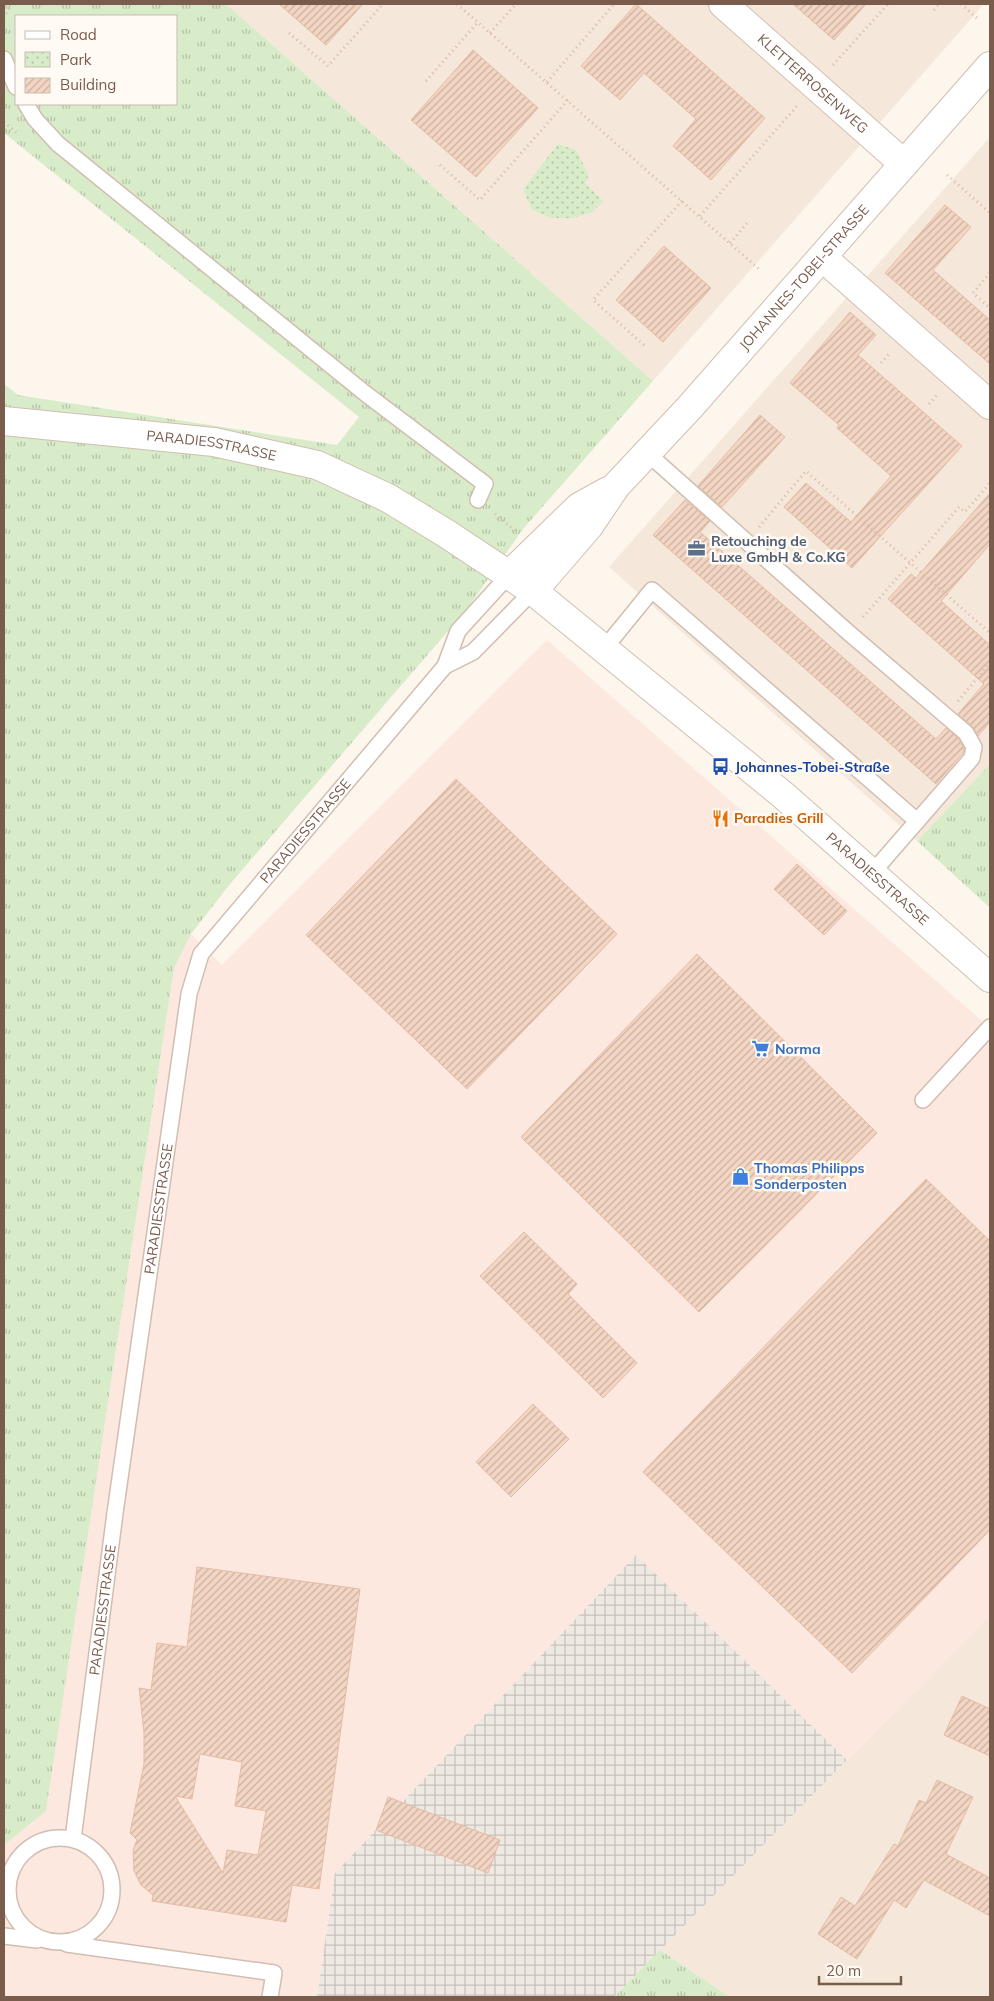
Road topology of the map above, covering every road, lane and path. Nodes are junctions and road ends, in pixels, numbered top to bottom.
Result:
1 (11, 4) edge
2 (383, 4) edge
3 (457, 4) edge
4 (516, 4) edge
5 (614, 4) edge
6 (722, 4) edge
7 (888, 4) edge
8 (939, 4) edge
9 (961, 4) edge
10 (934, 10) dead end
11 (4, 18) edge
12 (978, 19) dead end
13 (478, 22) junction
14 (490, 32) junction
15 (289, 33) dead end
16 (4, 59) edge
17 (990, 66) edge
18 (426, 81) dead end
19 (547, 82) junction
20 (15, 85) edge
21 (816, 85) junction
22 (568, 100) junction
23 (27, 105) edge
24 (904, 164) junction
25 (440, 165) dead end
26 (947, 175) dead end
27 (682, 201) junction
28 (990, 213) edge
29 (700, 216) junction
30 (748, 222) dead end
31 (730, 243) junction
32 (822, 257) junction
33 (759, 268) dead end
34 (990, 272) edge
35 (990, 308) edge
36 (644, 345) dead end
37 (990, 405) edge
38 (4, 421) edge
39 (646, 452) junction
40 (990, 483) edge
41 (616, 486) junction
42 (478, 500) dead end
43 (746, 542) junction
44 (911, 563) junction
45 (509, 575) junction
46 (533, 590) junction
47 (849, 633) junction
48 (990, 633) edge
49 (604, 649) junction
50 (990, 663) edge
51 (445, 666) junction
52 (946, 716) junction
53 (917, 821) junction
54 (872, 873) junction
55 (990, 978) edge
56 (990, 1027) edge
57 (923, 1100) dead end
58 (73, 1839) junction
59 (4, 1936) edge
60 (54, 1942) junction
61 (270, 1997) edge

1 - 11 path
2 - 15 path
3 - 13 path
4 - 14 path
5 - 19 path
6 - 21 street, KLETTERROSENWEG
7 - 21 path
8 - 10 path
9 - 12 path
13 - 14 path
13 - 18 path
14 - 19 path
16 - 20 lane
17 - 24 street, JOHANNES-TOBEI-STRASSE
19 - 22 path
21 - 24 street, KLETTERROSENWEG
21 - 29 path
22 - 25 path
22 - 27 path
23 - 42 lane
24 - 32 street, JOHANNES-TOBEI-STRASSE
26 - 28 path
27 - 29 path
27 - 36 path
29 - 31 path
30 - 31 path
31 - 33 path
32 - 37 street
32 - 39 street, JOHANNES-TOBEI-STRASSE
34 - 35 path
38 - 45 street, PARADIESSTRASSE
39 - 41 street, JOHANNES-TOBEI-STRASSE
39 - 43 lane
40 - 44 path
41 - 45 street, JOHANNES-TOBEI-STRASSE
41 - 46 street, JOHANNES-TOBEI-STRASSE
43 - 44 path
43 - 47 lane
44 - 47 path
44 - 48 path
45 - 46 street, PARADIESSTRASSE
45 - 51 lane, PARADIESSTRASSE
46 - 49 street, PARADIESSTRASSE
46 - 51 lane, PARADIESSTRASSE
47 - 52 lane
49 - 53 lane
49 - 54 street, PARADIESSTRASSE
50 - 52 path
51 - 58 lane, PARADIESSTRASSE
52 - 53 lane
53 - 54 lane
54 - 55 street, PARADIESSTRASSE
56 - 57 lane
58 - 60 lane
58 - 60 lane
59 - 60 lane
60 - 61 lane

